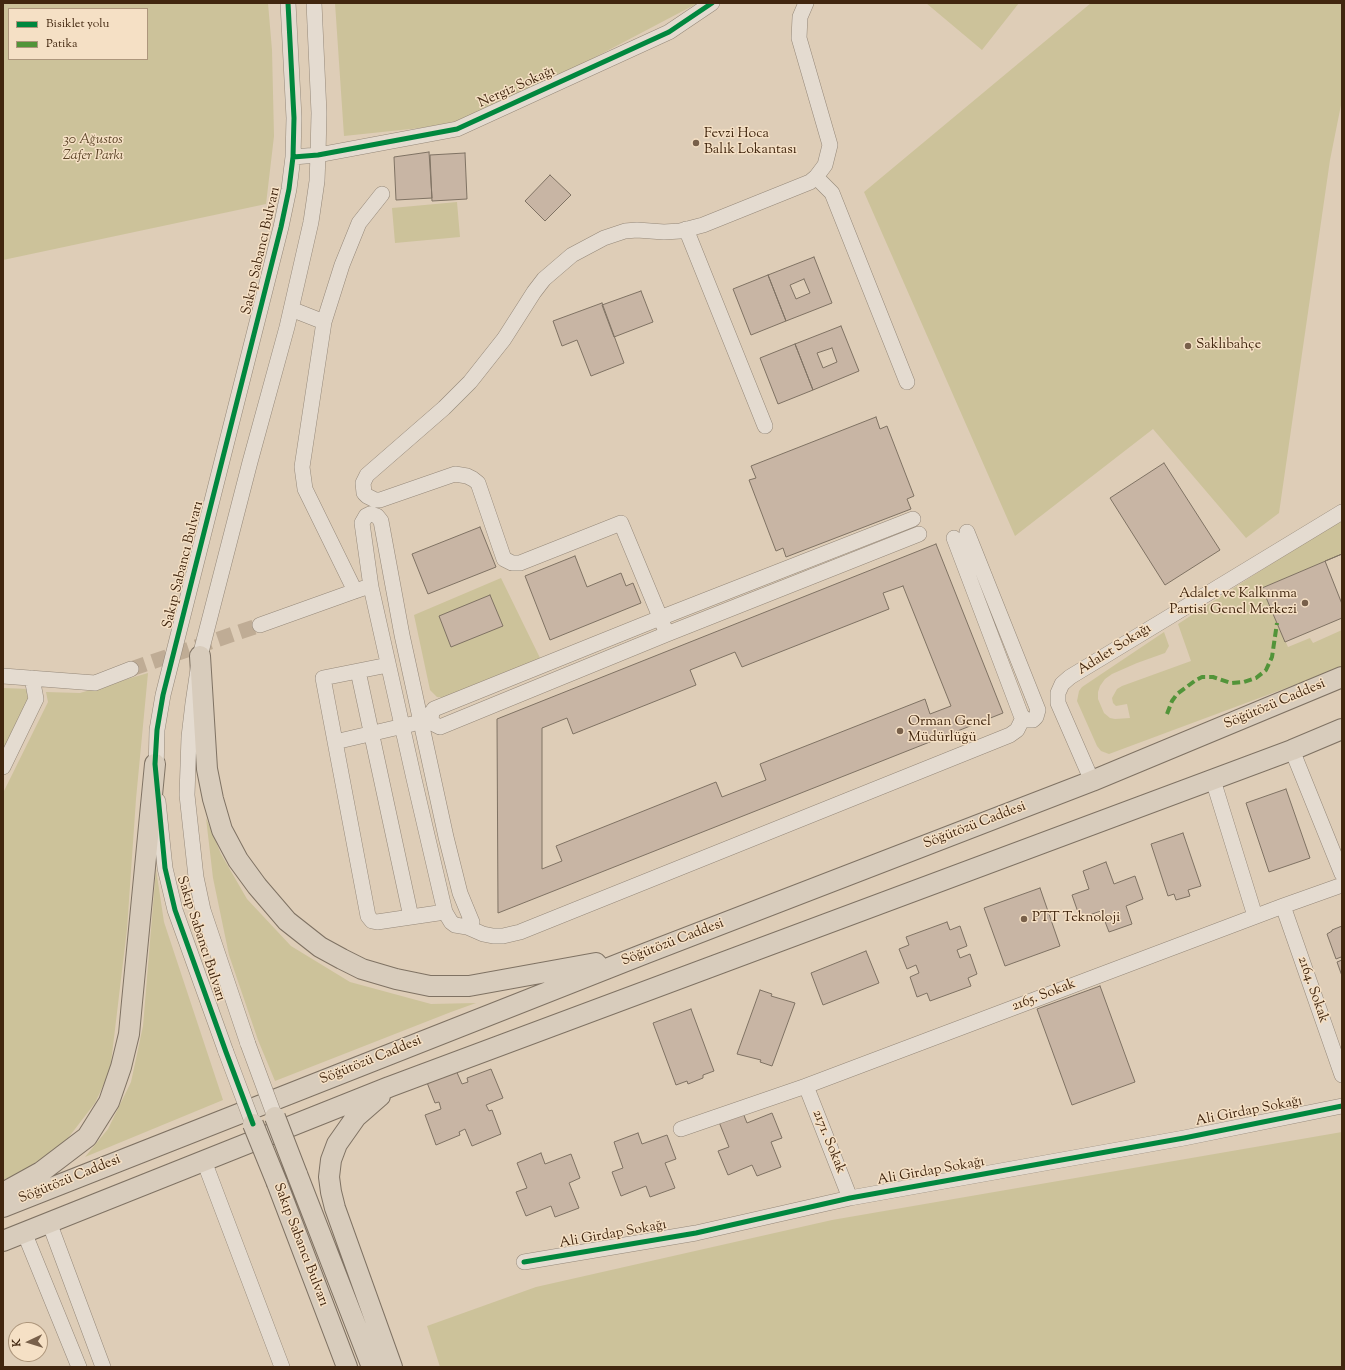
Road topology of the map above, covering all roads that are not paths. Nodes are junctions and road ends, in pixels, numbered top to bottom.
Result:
1 (288, 3) edge
2 (314, 3) edge
3 (712, 3) edge
4 (806, 3) edge
5 (318, 155) junction
6 (293, 158) junction
7 (816, 177) junction
8 (382, 194) dead end
9 (686, 229) junction
10 (292, 309) junction
11 (324, 322) junction
12 (907, 382) dead end
13 (764, 426) dead end
14 (371, 499) junction
15 (1342, 512) edge
16 (370, 514) junction
17 (913, 519) dead end
18 (919, 534) dead end
19 (960, 535) dead end
20 (391, 580) junction
21 (371, 587) junction
22 (355, 591) junction
23 (660, 618) junction
24 (260, 625) tunnel mouth
25 (667, 634) junction
26 (200, 656) junction
27 (388, 665) junction
28 (131, 669) tunnel mouth
29 (358, 671) junction
30 (3, 676) edge
31 (1342, 677) edge
32 (32, 678) junction
33 (426, 721) junction
34 (402, 726) junction
35 (1342, 729) edge
36 (371, 734) junction
37 (335, 742) junction
38 (1292, 750) junction
39 (155, 764) junction
40 (3, 767) edge
41 (1213, 780) junction
42 (1092, 781) junction
43 (1342, 874) edge
44 (1342, 885) edge
45 (1283, 906) junction
46 (445, 912) junction
47 (1255, 916) junction
48 (411, 917) junction
49 (467, 927) junction
50 (644, 954) junction
51 (1342, 1075) edge
52 (806, 1086) junction
53 (389, 1087) junction
54 (1342, 1106) edge
55 (275, 1116) joint
56 (253, 1124) joint
57 (681, 1129) dead end
58 (204, 1161) junction
59 (3, 1193) edge
60 (850, 1198) junction
61 (3, 1207) edge
62 (49, 1222) junction
63 (24, 1232) junction
64 (3, 1241) edge
65 (524, 1262) dead end
66 (79, 1367) edge
67 (103, 1367) edge
68 (282, 1367) edge
69 (347, 1367) edge
70 (372, 1367) edge
71 (392, 1367) edge

1 - 6 street, Sakıp Sabancı Bulvarı
2 - 5 street, Sakıp Sabancı Bulvarı
3 - 5 street, Nergiz Sokağı
4 - 7 street
5 - 6 street, Nergiz Sokağı
5 - 10 street, Sakıp Sabancı Bulvarı
6 - 39 street, Sakıp Sabancı Bulvarı
7 - 9 street
7 - 12 street
8 - 11 street
9 - 13 street
9 - 14 street
10 - 11 street
10 - 26 street, Sakıp Sabancı Bulvarı
11 - 22 street
14 - 16 street
14 - 23 street
15 - 42 street, Adalet Sokağı
16 - 20 street
16 - 21 street
17 - 23 street
18 - 25 street
19 - 49 street
20 - 21 street
20 - 33 street
21 - 22 street
21 - 27 street
22 - 24 street
23 - 25 street
23 - 33 street
25 - 33 street
26 - 50 main road
26 - 55 street, Sakıp Sabancı Bulvarı, bridge
27 - 29 street
27 - 34 street
28 - 32 street
29 - 36 street
29 - 37 street
30 - 32 street
31 - 42 main road, Söğütözü Caddesi
32 - 40 street
33 - 34 street
33 - 49 street
34 - 36 street
34 - 46 street
35 - 38 main road
36 - 37 street
36 - 48 street
37 - 48 street
38 - 41 main road
38 - 43 street
39 - 56 street, Sakıp Sabancı Bulvarı, bridge
39 - 59 main road
41 - 47 street
41 - 53 main road
42 - 50 main road, Söğütözü Caddesi
44 - 45 street, 2165. Sokak
45 - 47 street, 2165. Sokak
45 - 51 street, 2164. Sokak
46 - 48 street
46 - 49 street
47 - 52 street, 2165. Sokak
50 - 61 main road, Söğütözü Caddesi
52 - 57 street, 2165. Sokak
52 - 60 street, 2171. Sokak
53 - 58 main road
53 - 71 main road
54 - 60 street, Ali Girdap Sokağı
55 - 70 main road, Sakıp Sabancı Bulvarı, bridge
56 - 69 main road, Sakıp Sabancı Bulvarı, bridge
58 - 62 main road
58 - 68 street
60 - 65 street, Ali Girdap Sokağı
62 - 63 main road
62 - 67 street
63 - 64 main road
63 - 66 street

